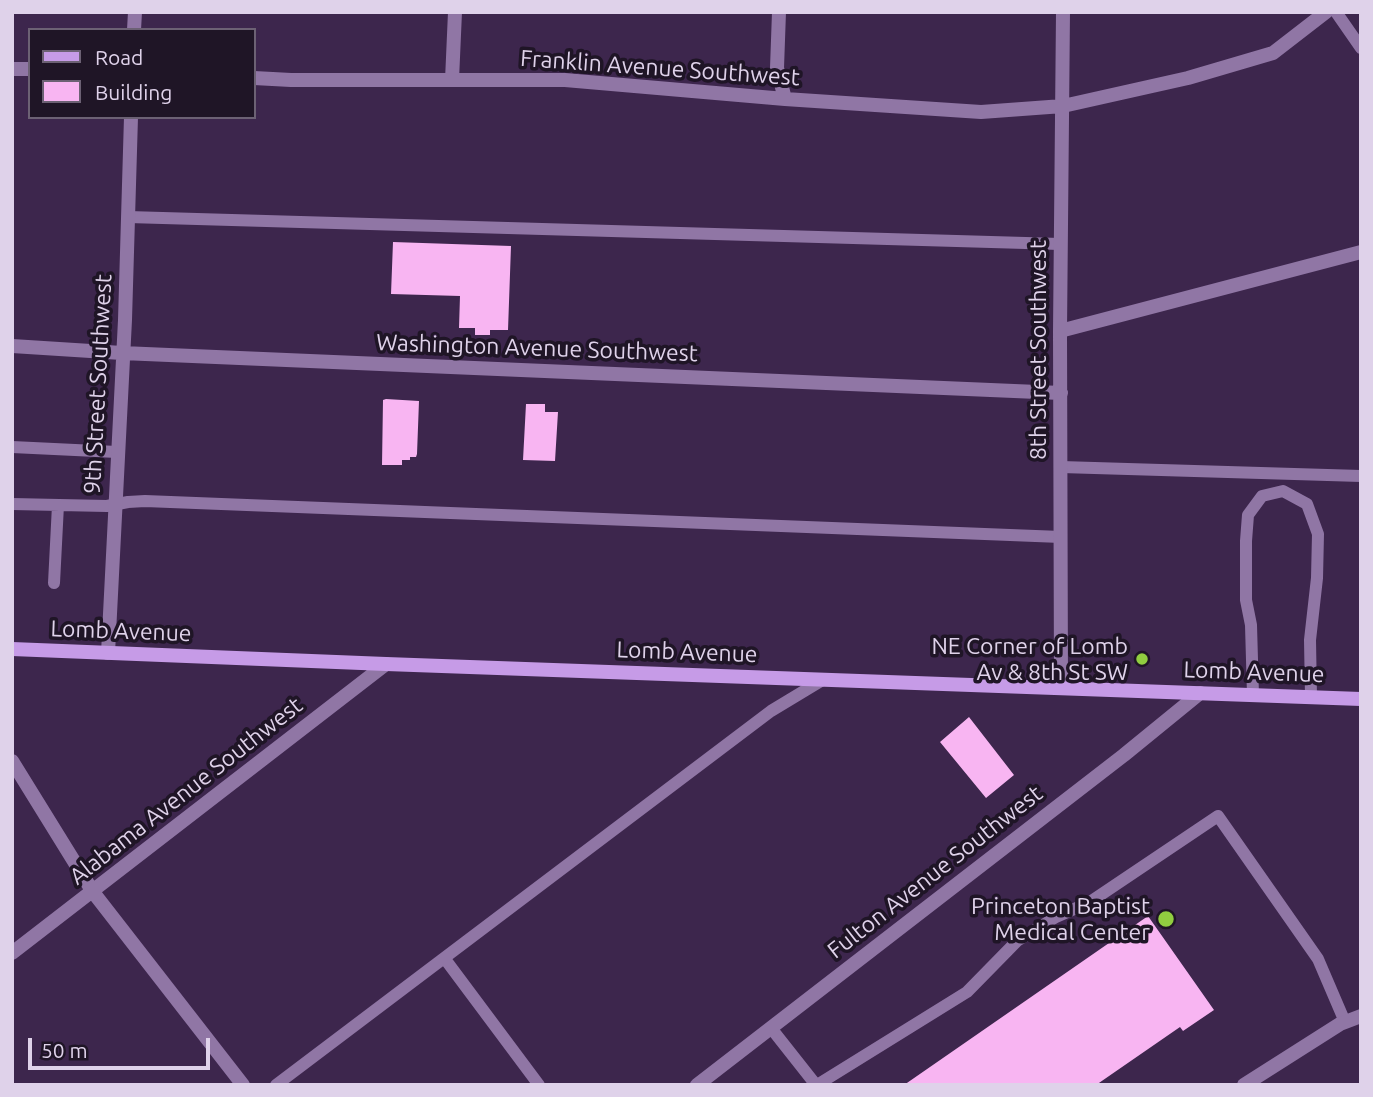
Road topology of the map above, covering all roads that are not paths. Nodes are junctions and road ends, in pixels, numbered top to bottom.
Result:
1 (455, 12) edge
2 (779, 12) edge
3 (1063, 12) edge
4 (1326, 12) edge
5 (1336, 12) edge
6 (1361, 48) edge
7 (256, 78) edge
8 (452, 80) junction
9 (785, 99) junction
10 (1063, 106) junction
11 (131, 119) edge
12 (128, 217) junction
13 (1060, 244) junction
14 (1361, 252) edge
15 (1060, 331) junction
16 (12, 346) edge
17 (122, 353) junction
18 (1061, 393) junction
19 (12, 447) edge
20 (117, 452) junction
21 (1061, 467) junction
22 (1361, 476) edge
23 (12, 504) edge
24 (58, 505) junction
25 (115, 505) junction
26 (1061, 537) junction
27 (54, 583) dead end
28 (12, 649) edge
29 (108, 653) junction
30 (386, 664) junction
31 (824, 679) junction
32 (1061, 688) junction
33 (1200, 693) junction
34 (1253, 695) junction
35 (1311, 697) junction
36 (1361, 699) edge
37 (12, 761) edge
38 (93, 892) junction
39 (12, 953) edge
40 (445, 959) junction
41 (1361, 1016) edge
42 (1345, 1022) junction
43 (771, 1028) junction
44 (243, 1085) edge
45 (276, 1085) edge
46 (539, 1085) edge
47 (697, 1085) edge
48 (816, 1085) edge
49 (1244, 1085) edge

1 - 8 street
2 - 9 street
3 - 10 street, 8th Street Southwest
4 - 10 street
5 - 6 lane
7 - 8 street, Franklin Avenue Southwest
8 - 9 street, Franklin Avenue Southwest
9 - 10 street, Franklin Avenue Southwest
10 - 13 street, 8th Street Southwest
11 - 12 street, 9th Street Southwest
12 - 13 lane
12 - 17 street, 9th Street Southwest
13 - 15 street, 8th Street Southwest
14 - 15 street
15 - 18 street, 8th Street Southwest
16 - 17 street, Washington Avenue Southwest
17 - 18 street, Washington Avenue Southwest
17 - 20 street, 9th Street Southwest
18 - 21 street, 8th Street Southwest
19 - 20 lane
20 - 25 street, 9th Street Southwest
21 - 22 lane
21 - 26 street, 8th Street Southwest
23 - 24 lane
24 - 25 lane
24 - 27 lane
25 - 26 lane
25 - 29 street, 9th Street Southwest
26 - 32 street, 8th Street Southwest
28 - 29 main road, Lomb Avenue
29 - 30 main road, Lomb Avenue
30 - 31 main road, Lomb Avenue
30 - 38 street, Alabama Avenue Southwest
31 - 32 main road, Lomb Avenue
31 - 40 lane
32 - 33 main road, Lomb Avenue
33 - 34 main road, Lomb Avenue
33 - 43 street, Fulton Avenue Southwest
34 - 35 main road, Lomb Avenue
34 - 35 lane
35 - 36 main road, Lomb Avenue
37 - 38 street
38 - 39 street, Alabama Avenue Southwest
38 - 44 street
40 - 45 lane
40 - 46 lane
41 - 42 street
42 - 48 lane
42 - 49 street
43 - 47 street, Fulton Avenue Southwest
43 - 48 lane

